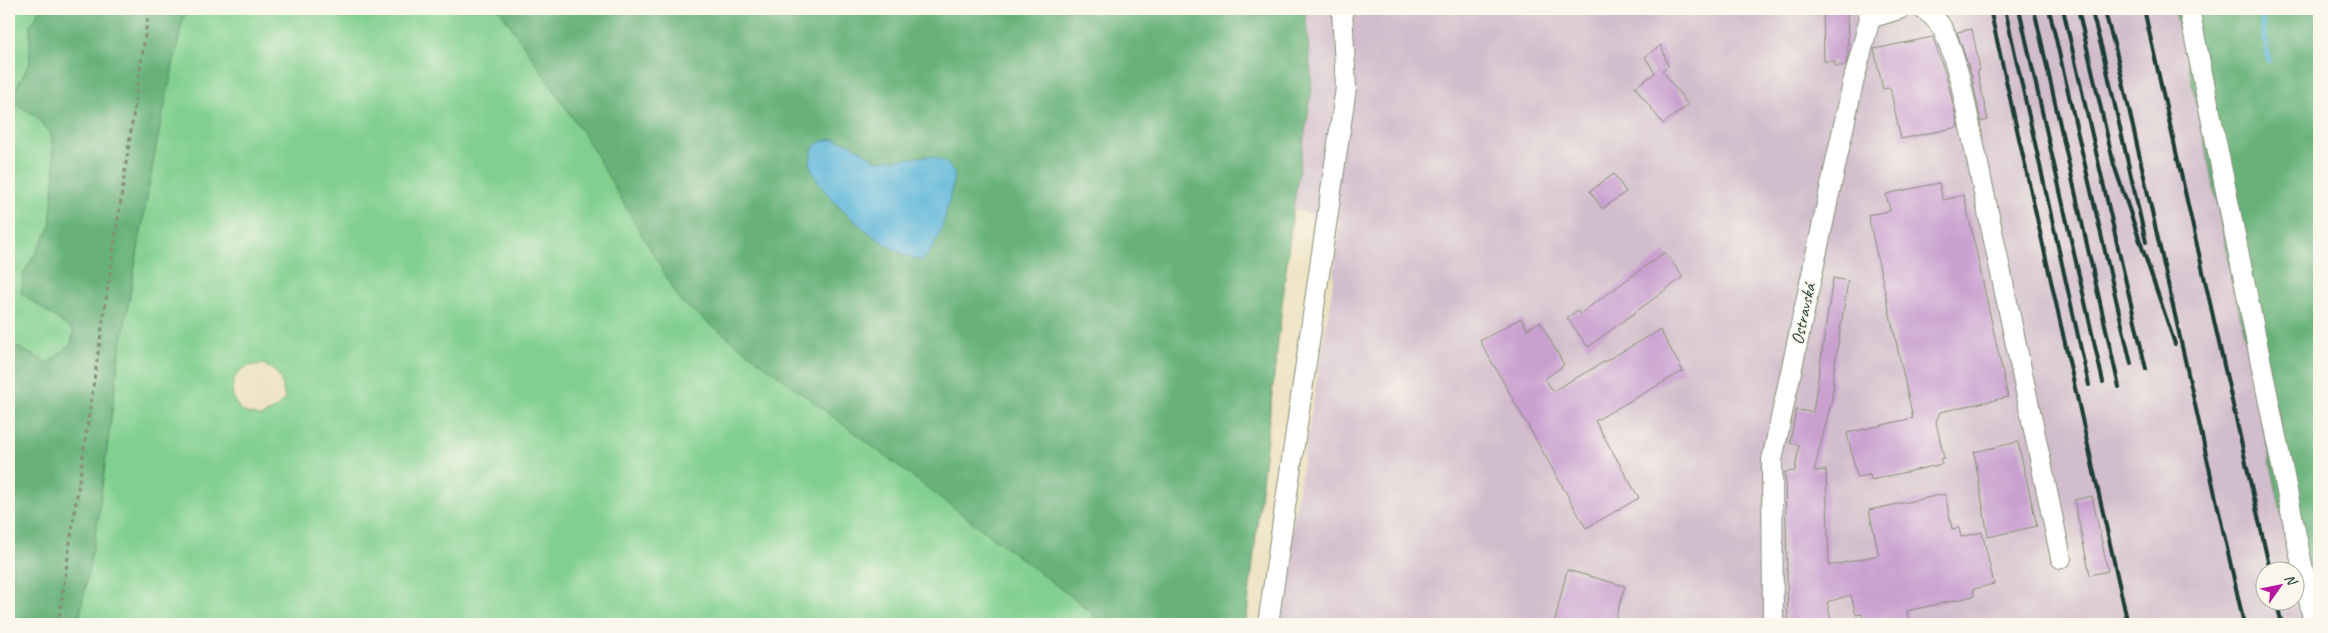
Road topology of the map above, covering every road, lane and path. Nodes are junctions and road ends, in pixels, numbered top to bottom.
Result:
1 (150, 9) edge
2 (1342, 9) edge
3 (1899, 9) edge
4 (1923, 9) edge
5 (2189, 9) edge
6 (1869, 13) edge
7 (2061, 558) dead end
8 (58, 624) edge
9 (1268, 624) edge
10 (1773, 624) edge
11 (2314, 624) edge

1 - 8 path
2 - 9 street
3 - 6 street
4 - 7 street
5 - 11 street
6 - 10 street, Ostravská

